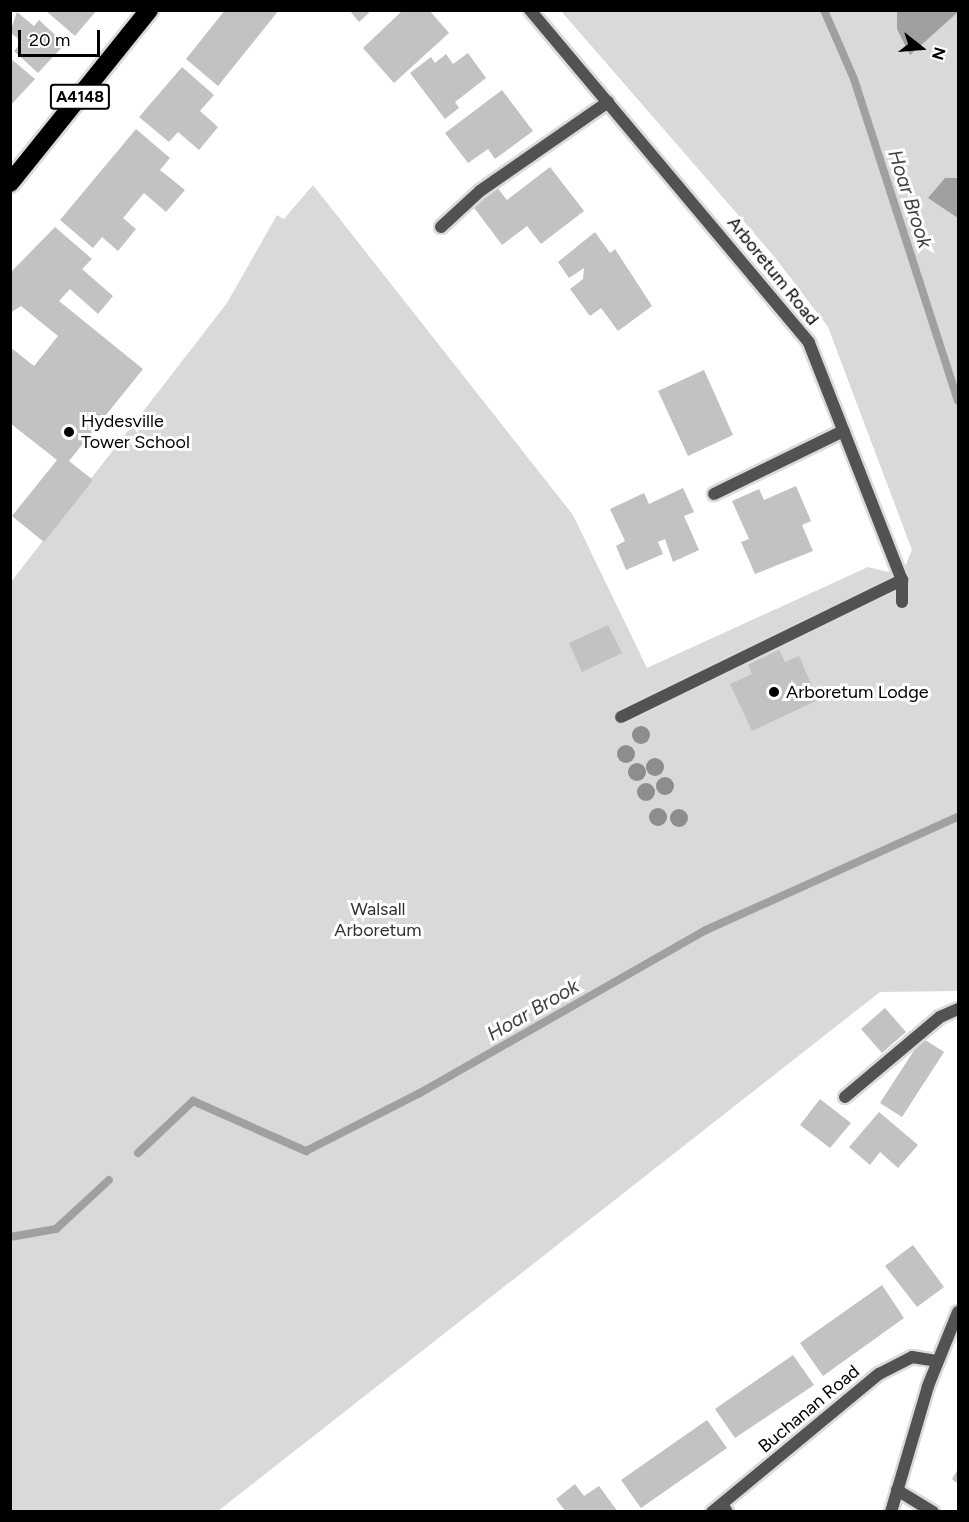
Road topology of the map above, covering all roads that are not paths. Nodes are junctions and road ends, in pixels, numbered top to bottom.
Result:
1 (149, 10) edge
2 (530, 10) edge
3 (608, 102) junction
4 (10, 183) edge
5 (441, 227) dead end
6 (843, 431) junction
7 (714, 494) dead end
8 (902, 580) junction
9 (902, 602) dead end
10 (621, 717) dead end
11 (958, 1009) edge
12 (845, 1097) dead end
13 (958, 1312) edge
14 (938, 1361) junction
15 (897, 1490) junction
16 (721, 1509) edge
17 (891, 1512) edge
18 (933, 1512) edge

1 - 4 highway, A4148
2 - 3 street, Arboretum Road
3 - 5 street
3 - 6 street, Arboretum Road
6 - 7 street
6 - 8 street, Arboretum Road
8 - 9 street, Arboretum Road
8 - 10 street
11 - 12 street
13 - 14 street
14 - 15 street
14 - 16 street, Buchanan Road
15 - 17 street
15 - 18 street

